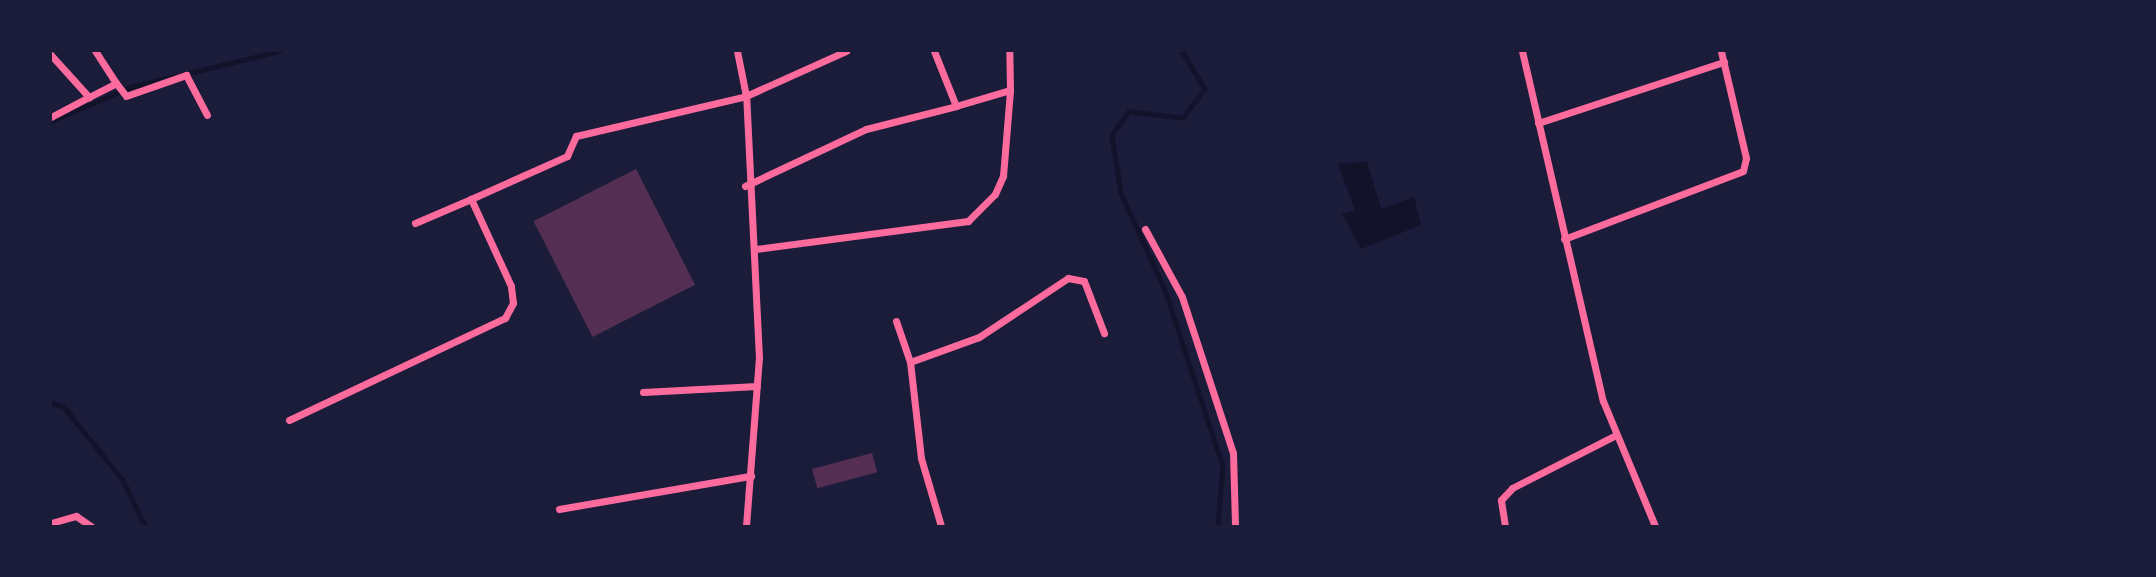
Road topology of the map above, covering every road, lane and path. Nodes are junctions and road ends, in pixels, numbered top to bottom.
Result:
1 (95, 51) edge
2 (737, 51) edge
3 (846, 51) edge
4 (934, 51) edge
5 (1009, 51) edge
6 (1522, 51) edge
7 (1721, 51) edge
8 (51, 55) edge
9 (1724, 62) junction
10 (117, 85) junction
11 (1010, 90) junction
12 (746, 96) junction
13 (89, 97) junction
14 (956, 106) junction
15 (207, 115) dead end
16 (51, 117) edge
17 (1538, 123) junction
18 (745, 186) junction
19 (471, 200) junction
20 (415, 223) dead end
21 (1145, 229) dead end
22 (1564, 239) junction
23 (756, 249) junction
24 (896, 321) dead end
25 (1104, 333) dead end
26 (910, 362) junction
27 (757, 386) junction
28 (643, 392) dead end
29 (289, 420) dead end
30 (1616, 435) junction
31 (751, 476) junction
32 (559, 509) dead end
33 (51, 523) edge
34 (91, 526) edge
35 (746, 526) edge
36 (939, 526) edge
37 (1235, 526) edge
38 (1505, 526) edge
39 (1655, 526) edge

1 - 10 street
2 - 12 street
3 - 12 street
4 - 14 street
5 - 11 street
6 - 17 street
7 - 9 street
8 - 13 street
9 - 17 street
9 - 22 street
10 - 13 street
10 - 15 street
11 - 14 street
11 - 23 street
12 - 18 street
12 - 19 street
13 - 16 street
14 - 18 street
17 - 22 street
18 - 23 street
19 - 20 street
19 - 29 street
21 - 37 street
22 - 30 street
23 - 27 street
24 - 26 street
25 - 26 street
26 - 36 street
27 - 28 street
27 - 31 street
30 - 38 street
30 - 39 street
31 - 32 street
31 - 35 street
33 - 34 street

